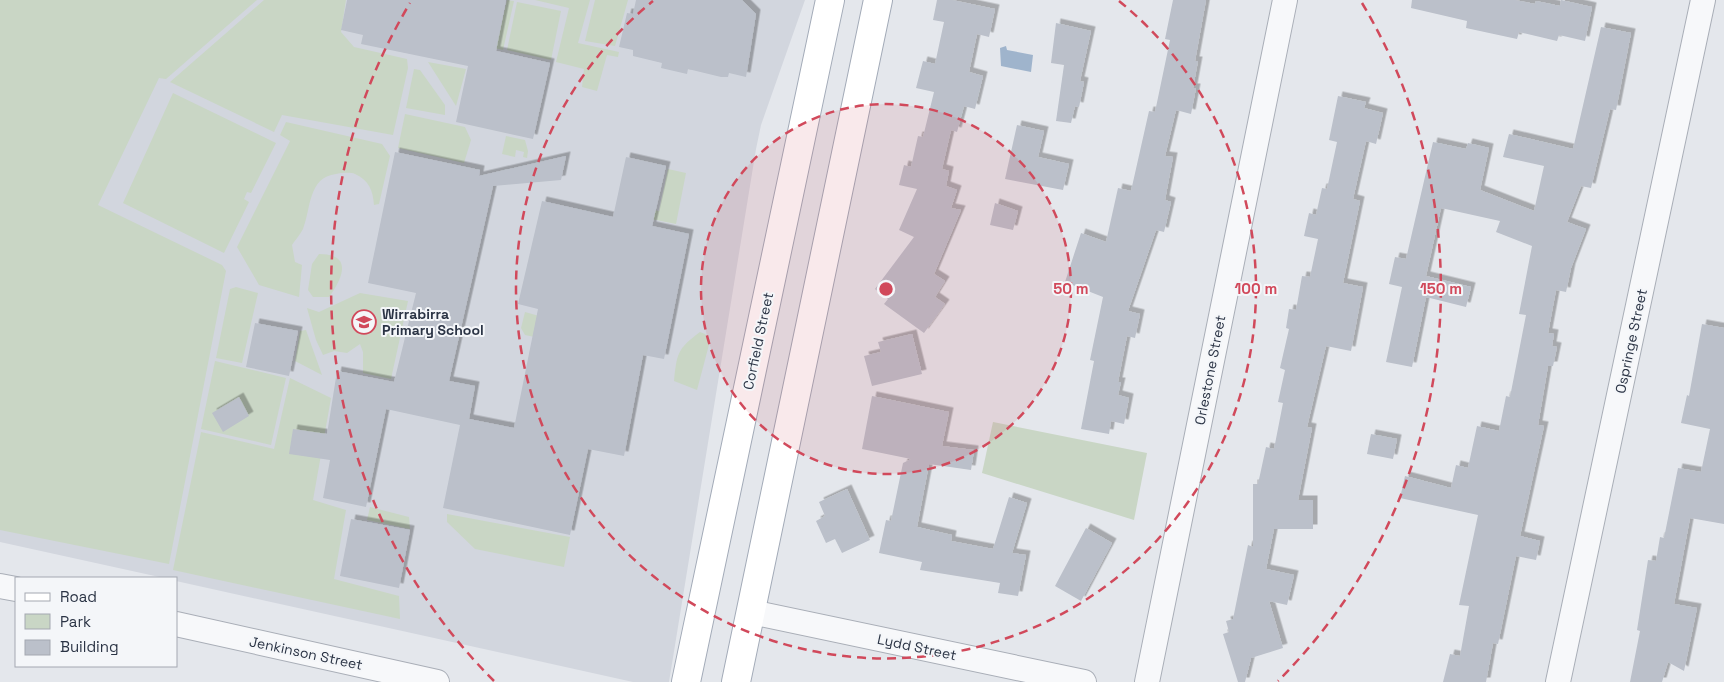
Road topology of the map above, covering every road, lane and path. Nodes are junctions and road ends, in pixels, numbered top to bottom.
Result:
1 (830, 0) edge
2 (878, 0) edge
3 (1284, 0) edge
4 (1703, 0) edge
5 (0, 586) edge
6 (15, 589) edge
7 (750, 612) junction
8 (178, 624) edge
9 (437, 682) edge
10 (686, 682) edge
11 (736, 682) edge
12 (1084, 682) edge
13 (1147, 682) edge
14 (1558, 682) edge

1 - 10 main road, Corfield Street
2 - 7 main road
3 - 13 street, Orlestone Street
4 - 14 street, Ospringe Street
5 - 6 street
7 - 11 main road
7 - 12 street, Lydd Street
8 - 9 street, Jenkinson Street

